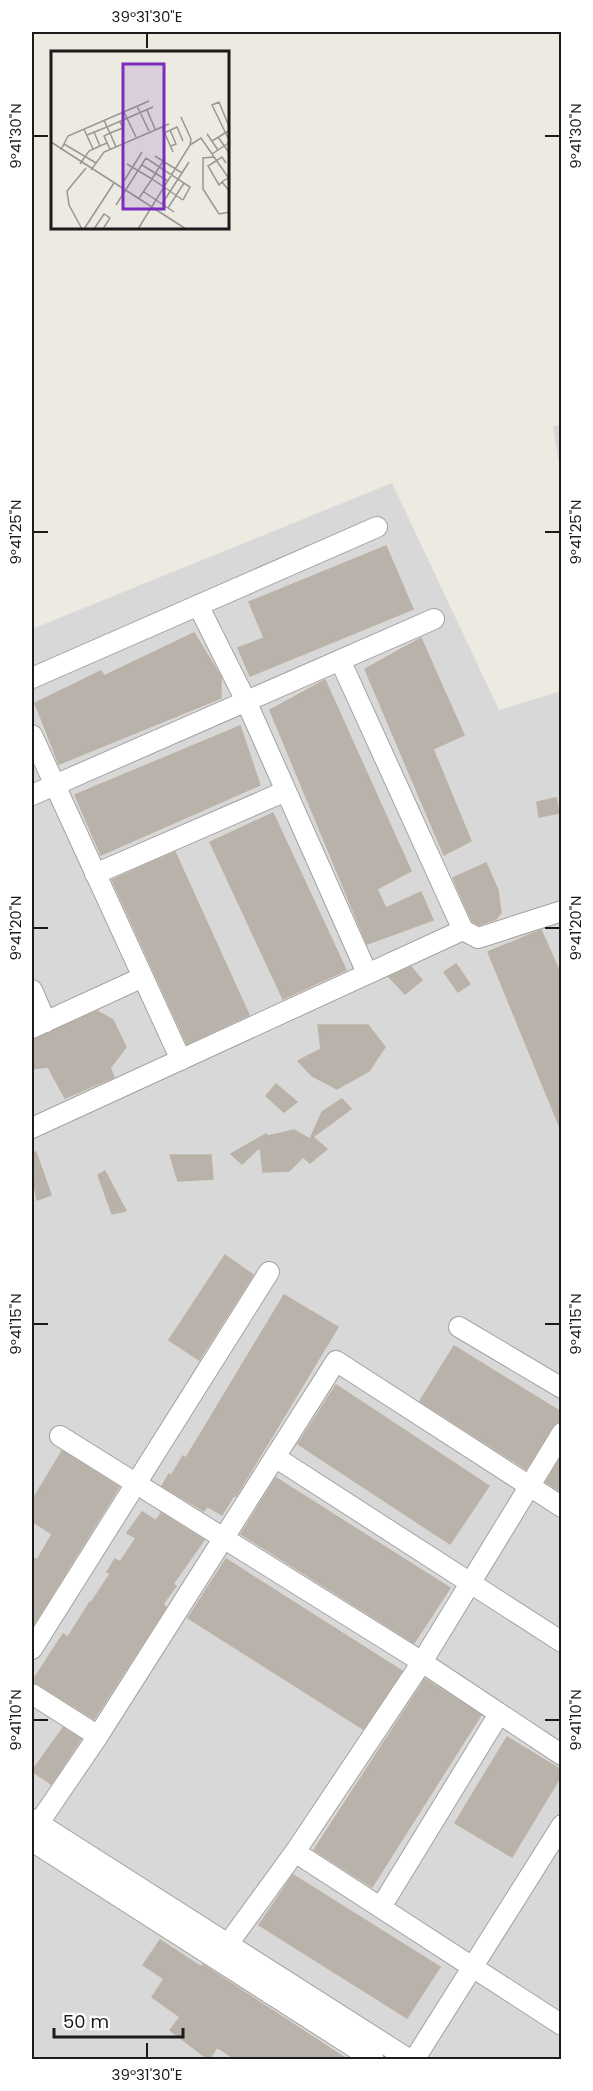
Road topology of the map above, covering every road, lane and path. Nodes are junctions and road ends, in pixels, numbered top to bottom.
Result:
1 (377, 527) dead end
2 (198, 605) junction
3 (434, 619) dead end
4 (340, 660) junction
5 (32, 678) edge
6 (246, 701) junction
7 (32, 735) edge
8 (55, 785) junction
9 (285, 791) junction
10 (32, 795) edge
11 (95, 874) junction
12 (561, 912) edge
13 (463, 930) junction
14 (367, 973) junction
15 (143, 977) junction
16 (32, 990) edge
17 (39, 1025) edge
18 (181, 1060) junction
19 (32, 1128) edge
20 (269, 1272) dead end
21 (459, 1327) dead end
22 (561, 1388) edge
23 (561, 1433) edge
24 (60, 1436) dead end
25 (275, 1457) junction
26 (136, 1484) junction
27 (529, 1486) junction
28 (561, 1507) edge
29 (223, 1539) junction
30 (470, 1583) junction
31 (561, 1642) edge
32 (32, 1649) edge
33 (422, 1662) junction
34 (32, 1694) edge
35 (499, 1713) junction
36 (98, 1736) junction
37 (561, 1755) edge
38 (561, 1825) edge
39 (33, 1829) edge
40 (295, 1852) junction
41 (381, 1907) junction
42 (222, 1951) junction
43 (473, 1966) junction
44 (561, 2025) edge
45 (374, 2060) edge
46 (412, 2060) edge

1 - 2 street
2 - 5 street
2 - 6 street
3 - 4 street
4 - 6 street
4 - 13 street
6 - 8 street
6 - 9 street
7 - 8 street
8 - 10 street
8 - 11 street
9 - 11 street
9 - 14 street
11 - 15 street
12 - 13 street
13 - 14 street
14 - 18 street
15 - 17 street
15 - 18 street
16 - 17 street
18 - 19 street
20 - 26 street
21 - 22 street
23 - 27 street
24 - 26 street
25 - 27 street
25 - 29 street
25 - 30 street
26 - 29 street
26 - 32 street
27 - 28 street
27 - 30 street
29 - 33 street
29 - 36 street
30 - 31 street
30 - 33 street
33 - 35 street
33 - 40 street
34 - 36 street
35 - 37 street
35 - 41 street
36 - 39 street
38 - 43 street
39 - 42 street
40 - 41 street
40 - 42 street
41 - 43 street
42 - 45 street
42 - 46 street
43 - 44 street
43 - 46 street

